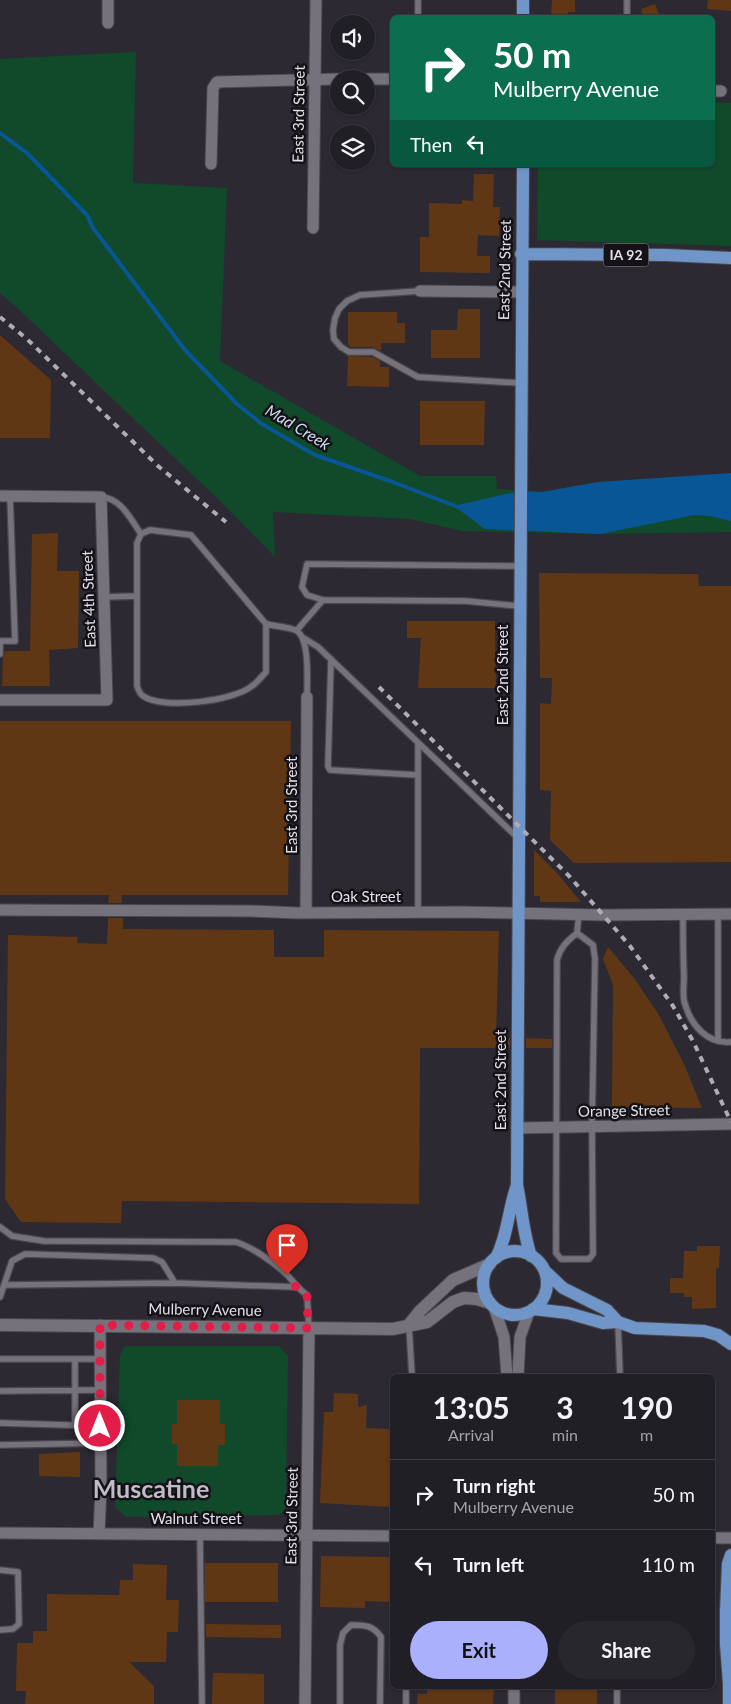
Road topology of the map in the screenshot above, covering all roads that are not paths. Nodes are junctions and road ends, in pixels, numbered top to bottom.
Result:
1 (108, 0) edge
2 (316, 0) edge
3 (418, 0) edge
4 (523, 0) edge
5 (627, 0) edge
6 (418, 15) edge
7 (523, 15) edge
8 (627, 15) edge
9 (108, 24) dead end
10 (314, 79) junction
11 (330, 79) edge
12 (375, 79) edge
13 (390, 79) edge
14 (211, 164) dead end
15 (522, 167) edge
16 (313, 228) dead end
17 (521, 254) junction
18 (731, 258) edge
19 (420, 291) joint
20 (521, 292) junction
21 (520, 383) junction
22 (5, 496) edge
23 (101, 497) junction
24 (141, 534) junction
25 (520, 566) junction
26 (137, 596) junction
27 (104, 597) junction
28 (323, 600) junction
29 (519, 606) junction
30 (266, 624) junction
31 (297, 630) junction
32 (302, 637) junction
33 (0, 641) edge
34 (0, 654) edge
35 (331, 659) junction
36 (307, 697) joint
37 (0, 700) edge
38 (418, 744) junction
39 (418, 775) junction
40 (518, 838) junction
41 (0, 910) edge
42 (306, 912) junction
43 (418, 912) junction
44 (518, 912) junction
45 (579, 913) junction
46 (683, 914) junction
47 (718, 914) junction
48 (731, 914) edge
49 (577, 933) junction
50 (718, 1041) junction
51 (731, 1042) edge
52 (731, 1124) edge
53 (592, 1126) junction
54 (556, 1127) junction
55 (517, 1128) junction
56 (517, 1185) junction
57 (0, 1227) edge
58 (531, 1256) junction
59 (493, 1261) junction
60 (544, 1272) junction
61 (175, 1283) junction
62 (4, 1285) junction
63 (296, 1287) junction
64 (0, 1296) edge
65 (492, 1305) junction
66 (531, 1311) junction
67 (618, 1322) junction
68 (0, 1325) edge
69 (100, 1325) junction
70 (408, 1326) junction
71 (308, 1328) junction
72 (731, 1344) edge
73 (0, 1359) edge
74 (75, 1359) junction
75 (100, 1359) junction
76 (412, 1374) edge
77 (507, 1374) edge
78 (518, 1374) edge
79 (620, 1374) edge
80 (75, 1390) junction
81 (100, 1390) junction
82 (0, 1391) edge
83 (0, 1423) edge
84 (75, 1425) junction
85 (100, 1426) junction
86 (100, 1443) junction
87 (0, 1445) edge
88 (0, 1533) edge
89 (99, 1534) junction
90 (200, 1534) junction
91 (306, 1535) junction
92 (390, 1536) edge
93 (715, 1538) edge
94 (731, 1538) edge
95 (731, 1555) edge
96 (0, 1570) edge
97 (0, 1630) edge
98 (406, 1689) edge
99 (514, 1689) edge
100 (618, 1689) edge
101 (202, 1704) edge
102 (305, 1704) edge
103 (340, 1704) edge
104 (380, 1704) edge
105 (406, 1704) edge
106 (514, 1704) edge
107 (617, 1704) edge
108 (729, 1704) edge

1 - 9 street
2 - 10 street, East 3rd Street
3 - 6 lane
4 - 7 main road
5 - 8 lane
10 - 11 street
10 - 14 street
10 - 16 street, East 3rd Street
12 - 13 street
15 - 17 main road, East 2nd Street
17 - 18 main road, IA 92
17 - 20 main road, East 2nd Street
19 - 20 street
19 - 21 lane
20 - 21 main road, East 2nd Street
21 - 25 main road, East 2nd Street
22 - 23 street
22 - 33 lane
23 - 24 lane
23 - 27 street, East 4th Street
24 - 26 lane
24 - 30 lane
25 - 28 lane
25 - 29 main road, East 2nd Street
26 - 27 lane
26 - 30 lane
27 - 37 street, East 4th Street
28 - 29 lane
28 - 31 lane
29 - 40 main road, East 2nd Street
30 - 31 lane
31 - 32 lane
32 - 35 lane
32 - 36 lane
33 - 34 lane
35 - 38 lane
35 - 39 lane
36 - 42 street, East 3rd Street
38 - 39 lane
38 - 40 lane
39 - 43 lane
40 - 44 main road, East 2nd Street
41 - 42 street, Oak Street
42 - 43 street, Oak Street
43 - 44 street, Oak Street
44 - 45 street, Oak Street
44 - 55 main road, East 2nd Street
45 - 46 street, Oak Street
45 - 49 lane
46 - 47 street, Oak Street
46 - 50 lane
47 - 48 street, Oak Street
47 - 50 lane
49 - 53 lane
49 - 54 lane
50 - 51 lane
52 - 53 street, Orange Street
53 - 54 street, Orange Street
53 - 54 lane
54 - 55 street, Orange Street
55 - 56 main road, East 2nd Street
56 - 58 main road, East 2nd Street
56 - 59 main road, East 2nd Street
57 - 63 lane
58 - 59 main road
58 - 60 main road
59 - 65 main road
59 - 70 main road
60 - 66 main road
60 - 67 main road
61 - 62 lane
61 - 62 lane
61 - 63 lane
62 - 64 lane
63 - 71 lane
65 - 66 main road
65 - 70 main road, Mulberry Avenue
65 - 77 street
66 - 67 main road
66 - 78 street
67 - 72 main road
67 - 79 lane
68 - 69 main road, Mulberry Avenue
69 - 71 main road, Mulberry Avenue
69 - 75 street
70 - 71 main road, Mulberry Avenue
70 - 76 lane
71 - 91 street, East 3rd Street
73 - 74 lane
74 - 75 lane
74 - 80 lane
75 - 81 street
80 - 81 lane
80 - 82 lane
80 - 84 lane
81 - 85 street
83 - 84 lane
84 - 85 lane
85 - 86 street
86 - 87 lane
86 - 89 street
88 - 89 street, Walnut Street
89 - 90 street, Walnut Street
90 - 91 street, Walnut Street
90 - 101 lane
91 - 92 street, Walnut Street
91 - 102 street, East 3rd Street
93 - 94 street
95 - 108 main road
96 - 97 lane
98 - 105 lane
99 - 106 street
100 - 107 lane
103 - 104 lane

